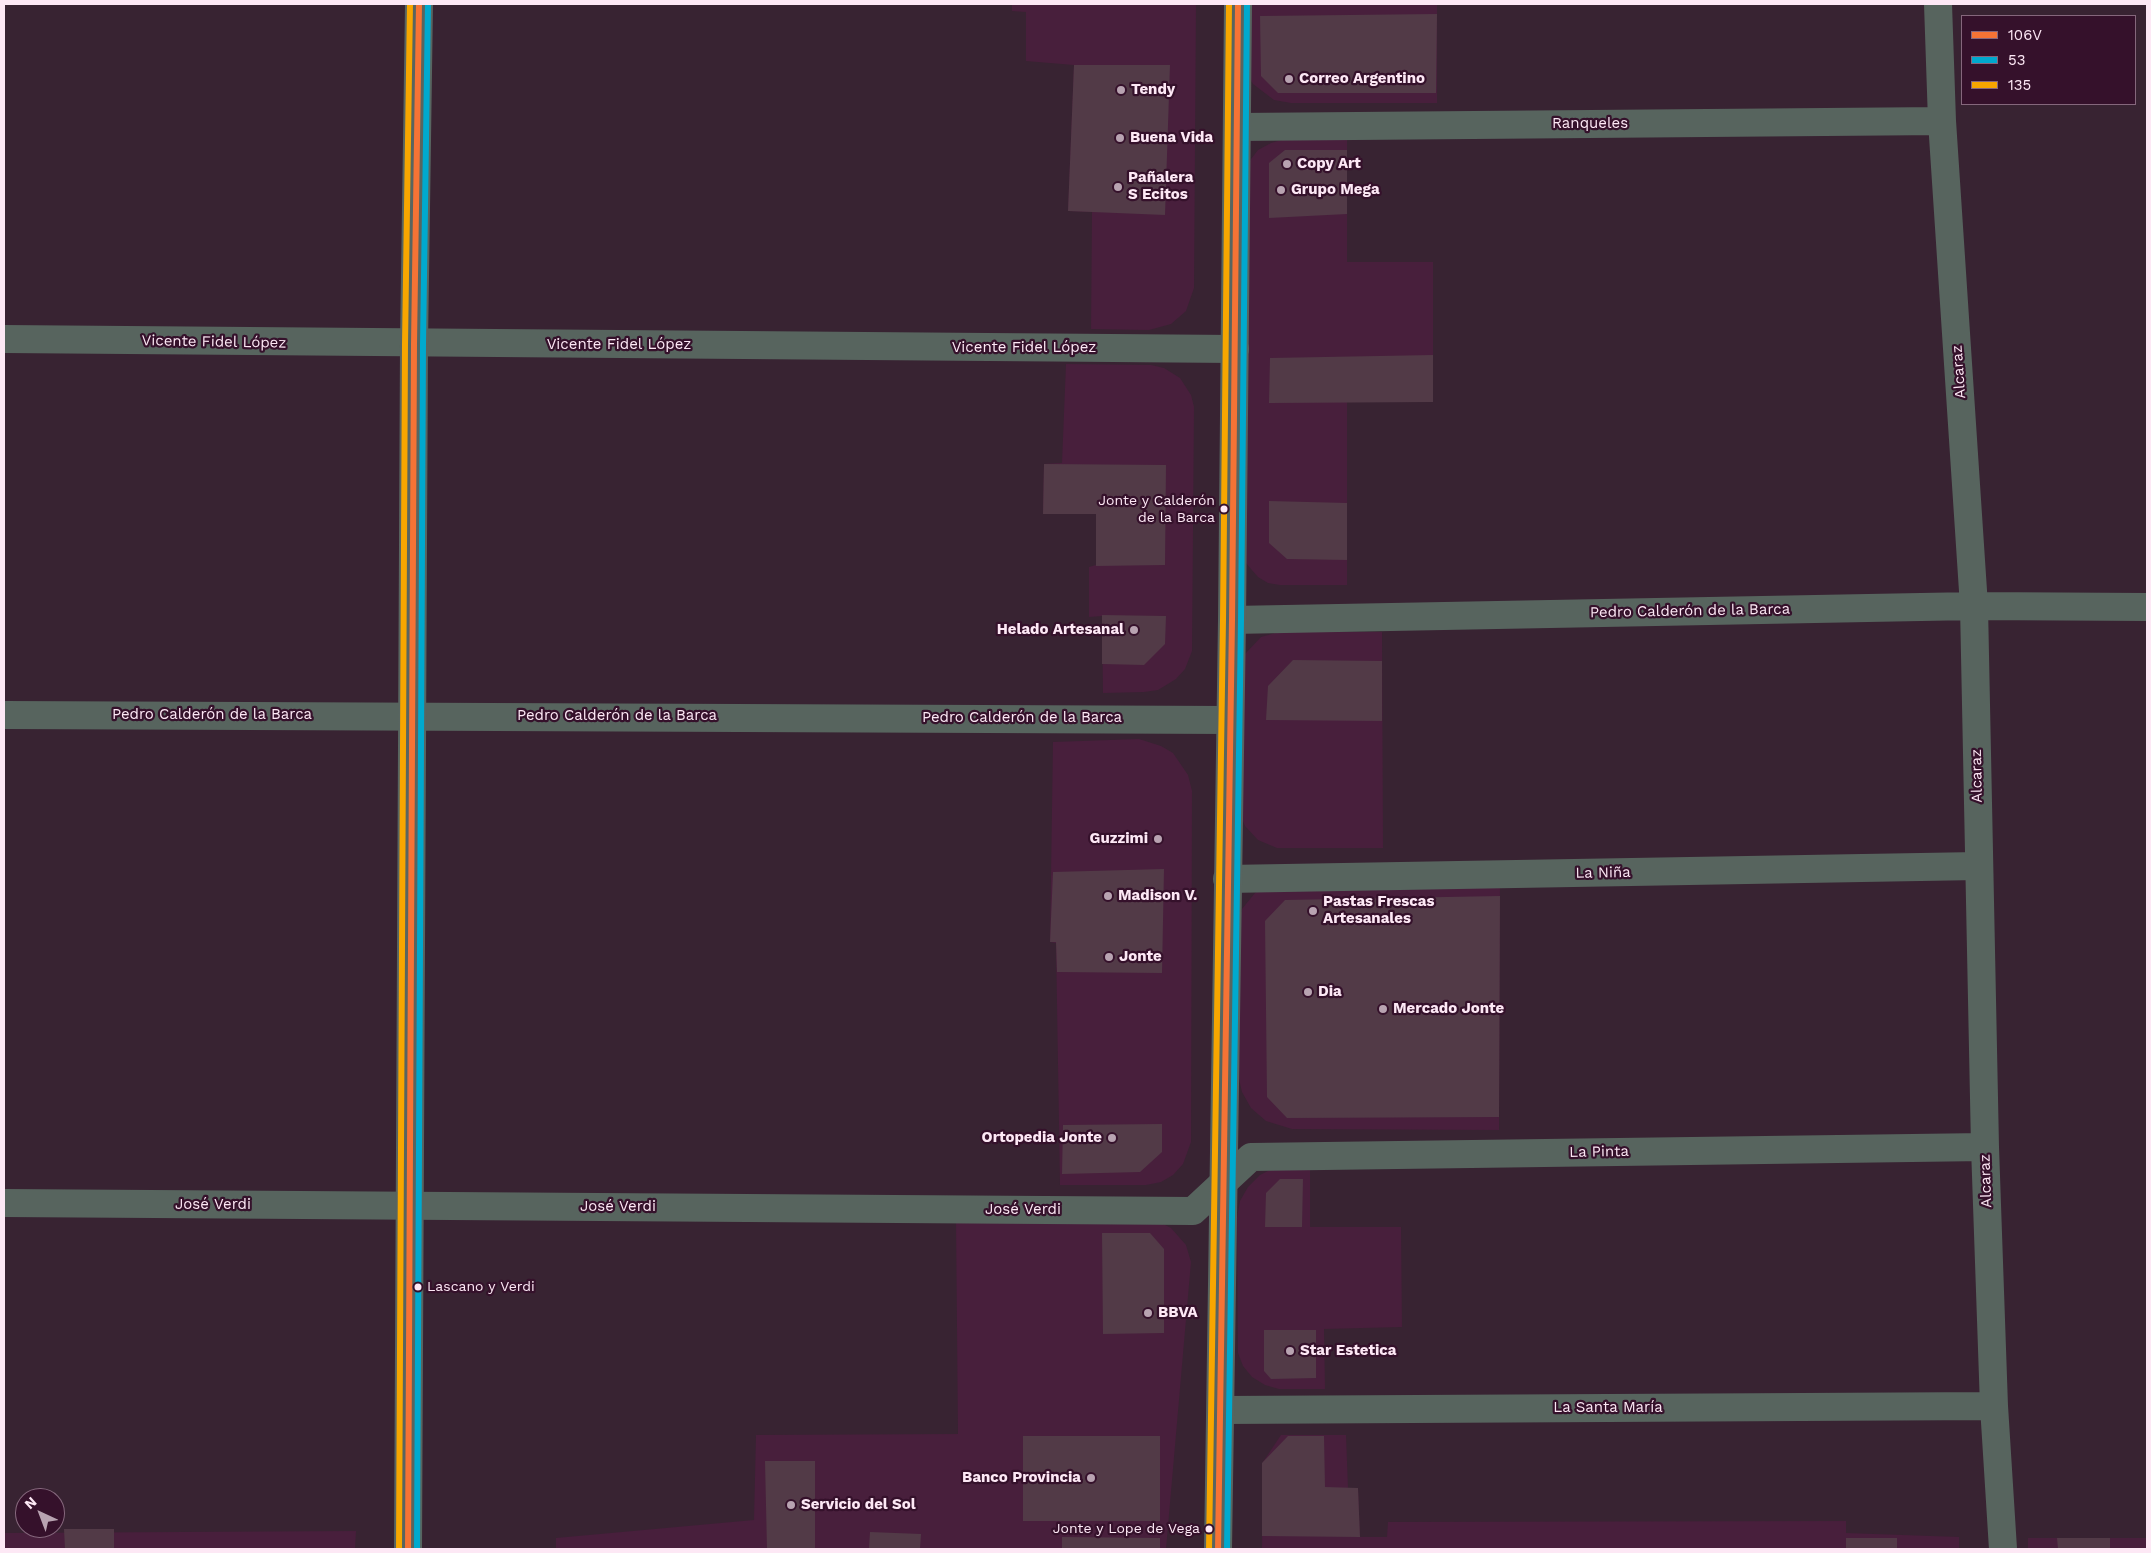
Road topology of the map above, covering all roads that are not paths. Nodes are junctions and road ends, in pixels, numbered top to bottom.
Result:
1 (419, 4) edge
2 (1238, 4) edge
3 (1938, 4) edge
4 (1942, 122) junction
5 (1238, 127) junction
6 (4, 339) edge
7 (414, 344) junction
8 (1235, 349) junction
9 (1974, 606) junction
10 (2147, 607) edge
11 (1232, 620) junction
12 (412, 715) junction
13 (4, 716) edge
14 (1230, 720) junction
15 (1978, 866) junction
16 (1227, 879) junction
17 (1985, 1147) junction
18 (1222, 1183) junction
19 (4, 1203) edge
20 (408, 1206) junction
21 (1994, 1406) junction
22 (1221, 1410) junction
23 (408, 1549) edge
24 (1218, 1549) edge
25 (2003, 1549) edge

1 - 7 street
2 - 5 street
3 - 4 street, Alcaraz
4 - 5 street, Ranqueles
4 - 9 street, Alcaraz
5 - 8 street
6 - 7 street, Vicente Fidel López
7 - 8 street, Vicente Fidel López
7 - 12 street
8 - 11 street
9 - 10 street, Pedro Calderón de la Barca
9 - 11 street, Pedro Calderón de la Barca
9 - 15 street, Alcaraz
11 - 14 street
12 - 13 street, Pedro Calderón de la Barca
12 - 14 street, Pedro Calderón de la Barca
12 - 20 street
14 - 16 street
15 - 16 street, La Niña
15 - 17 street, Alcaraz
16 - 18 street
17 - 18 street, La Pinta
17 - 21 street, Alcaraz
18 - 20 street, José Verdi
18 - 22 street
19 - 20 street, José Verdi
20 - 23 street
21 - 22 street, La Santa María
21 - 25 street, Alcaraz
22 - 24 street

